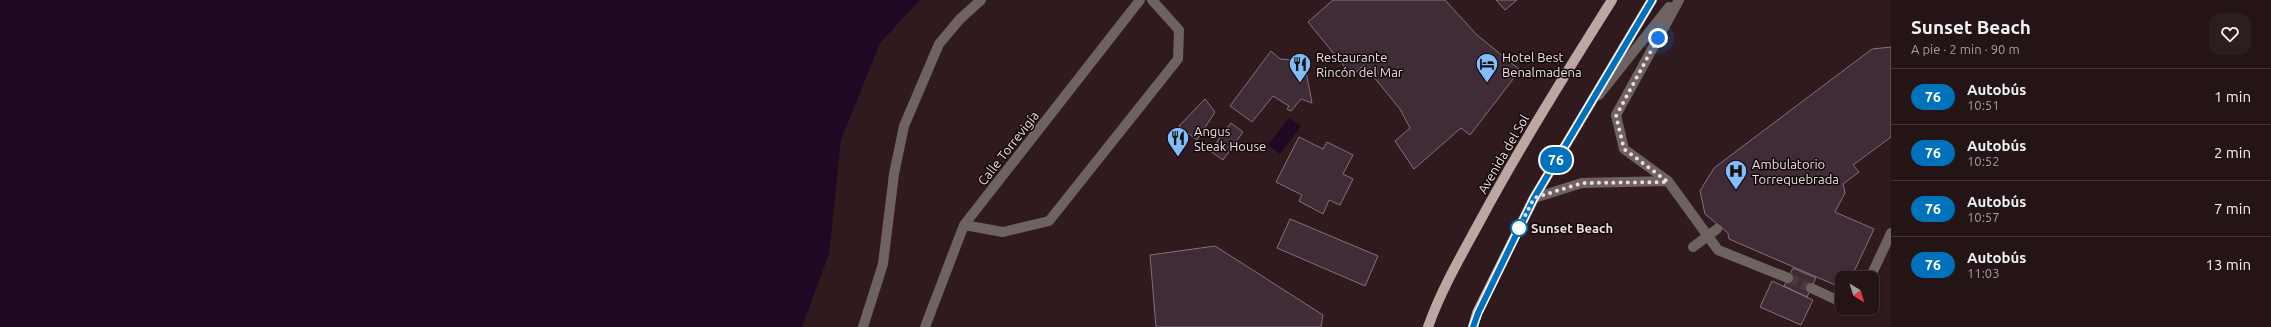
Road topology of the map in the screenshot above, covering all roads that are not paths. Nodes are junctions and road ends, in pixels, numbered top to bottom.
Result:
1 (981, 0) edge
2 (1140, 0) edge
3 (1152, 0) edge
4 (1612, 0) edge
5 (1652, 0) edge
6 (1675, 0) edge
7 (1679, 0) edge
8 (1578, 121) junction
9 (1668, 182) junction
10 (1534, 198) junction
11 (964, 225) junction
12 (1717, 229) dead end
13 (1891, 233) edge
14 (1708, 236) junction
15 (1693, 247) dead end
16 (1873, 271) edge
17 (1788, 278) tunnel mouth
18 (1811, 288) tunnel mouth
19 (1835, 299) edge
20 (863, 327) edge
21 (925, 327) edge
22 (1428, 327) edge
23 (1473, 327) edge

1 - 20 street
2 - 11 street, Calle Torrevigía
3 - 11 street
4 - 22 main road, Avenida del Sol
5 - 8 main road
6 - 8 street
7 - 9 street
8 - 10 main road
9 - 10 street
9 - 14 street
10 - 23 main road
11 - 21 street, Calle Torrevigía
12 - 14 street
13 - 16 street
14 - 15 street
14 - 17 street
18 - 19 street

